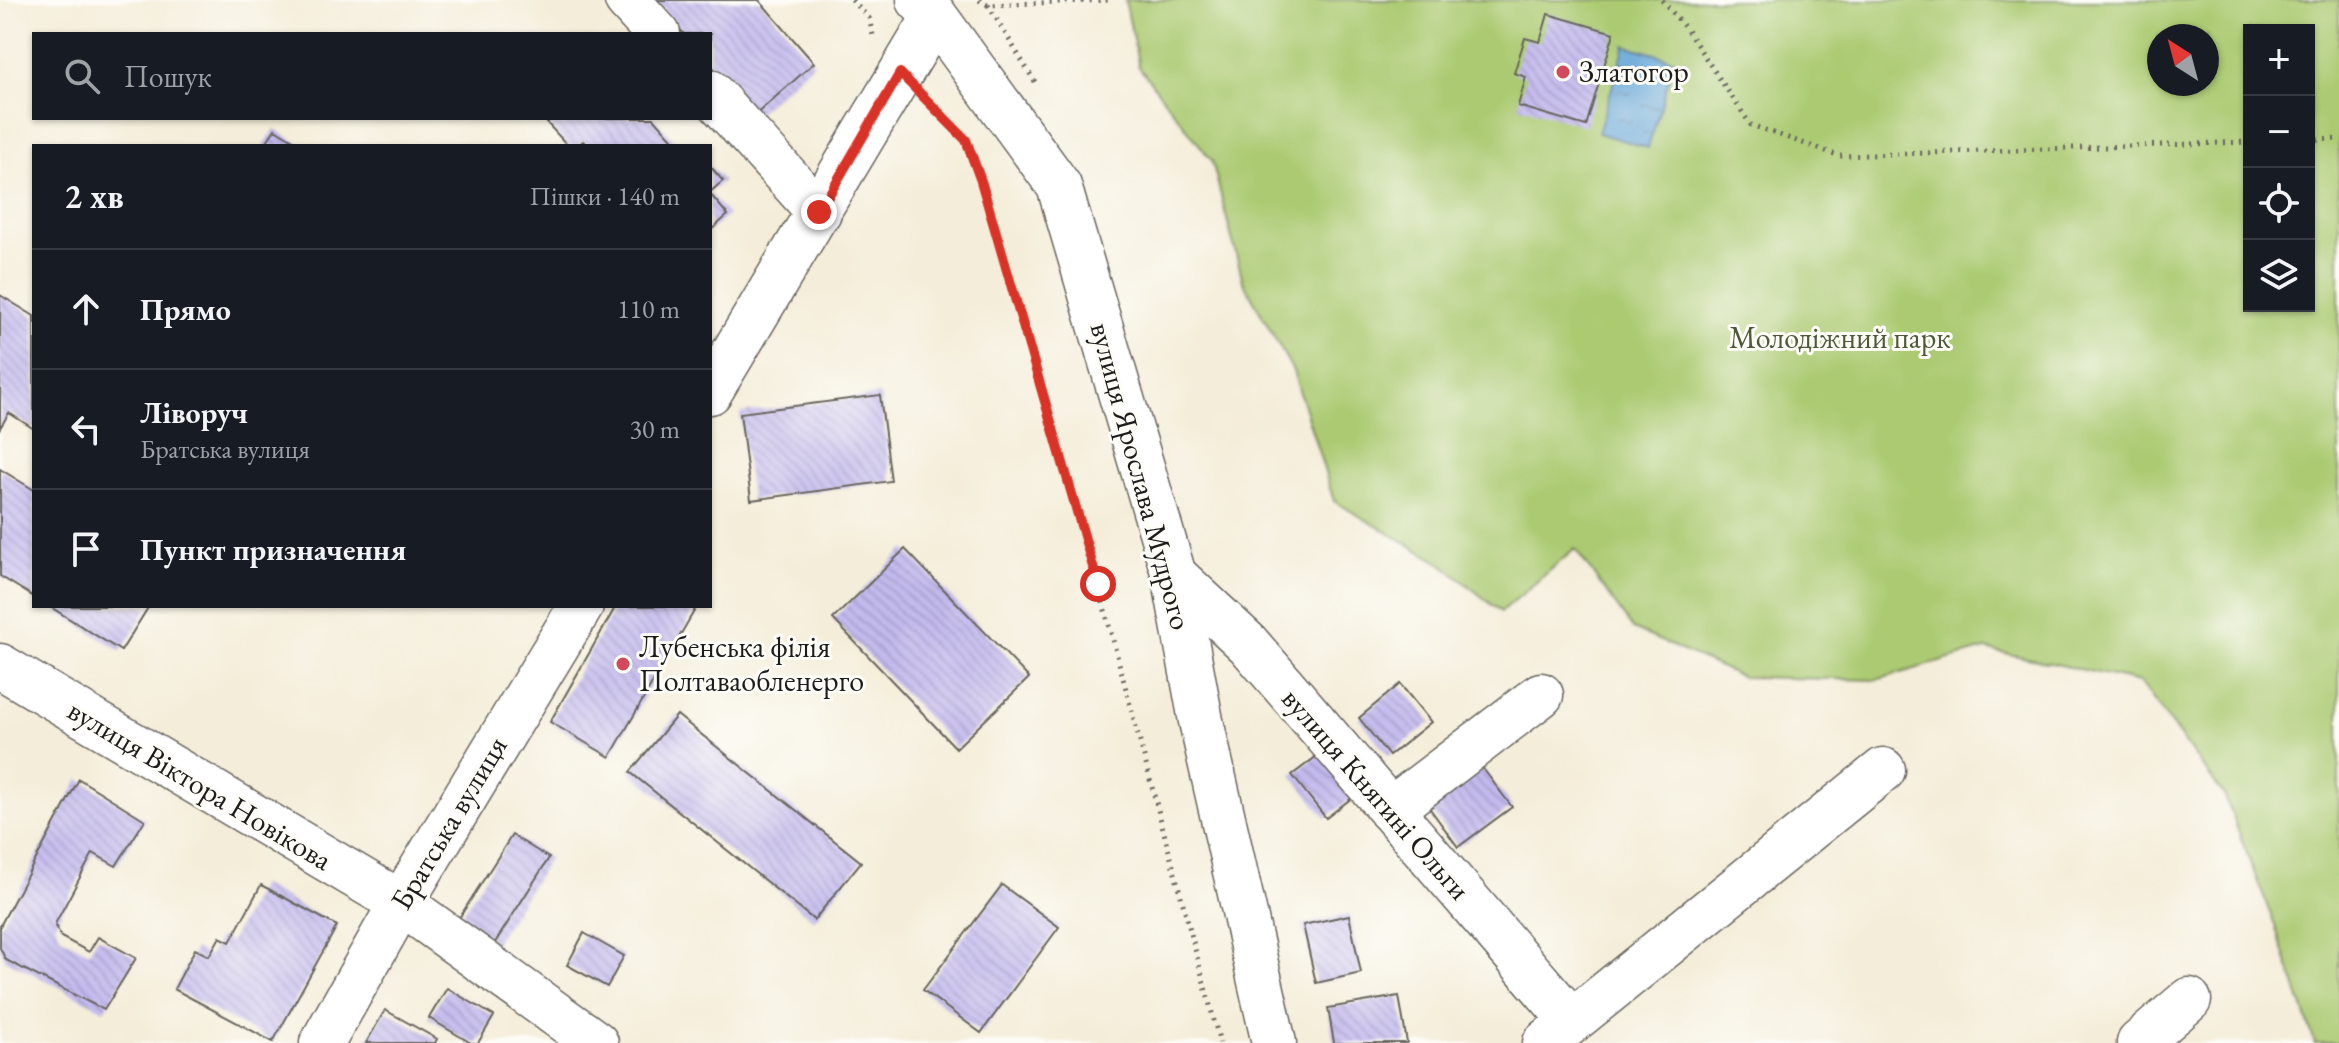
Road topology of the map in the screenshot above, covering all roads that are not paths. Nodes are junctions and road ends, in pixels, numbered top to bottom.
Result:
1 (627, 0) edge
2 (927, 8) edge
3 (656, 32) edge
4 (712, 94) edge
5 (819, 212) junction
6 (712, 389) edge
7 (1174, 575) junction
8 (580, 608) edge
9 (0, 666) edge
10 (1541, 695) dead end
11 (1883, 770) dead end
12 (1390, 810) junction
13 (401, 903) junction
14 (2189, 1000) dead end
15 (1558, 1031) edge
16 (322, 1043) edge
17 (596, 1043) edge
18 (1274, 1043) edge
19 (2139, 1043) edge

1 - 3 street
2 - 5 street
2 - 7 street, вулиця Ярослава Мудрого
4 - 5 street
5 - 6 street
7 - 12 street, вулиця Княгині Ольги
7 - 18 street, вулиця Ярослава Мудрого
8 - 13 street, Братська вулиця
9 - 13 street, вулиця Віктора Новікова
10 - 12 street
11 - 15 street, вулиця Княгині Ольги
12 - 15 street, вулиця Княгині Ольги
13 - 16 street, Братська вулиця
13 - 17 street, вулиця Віктора Новікова
14 - 19 street

